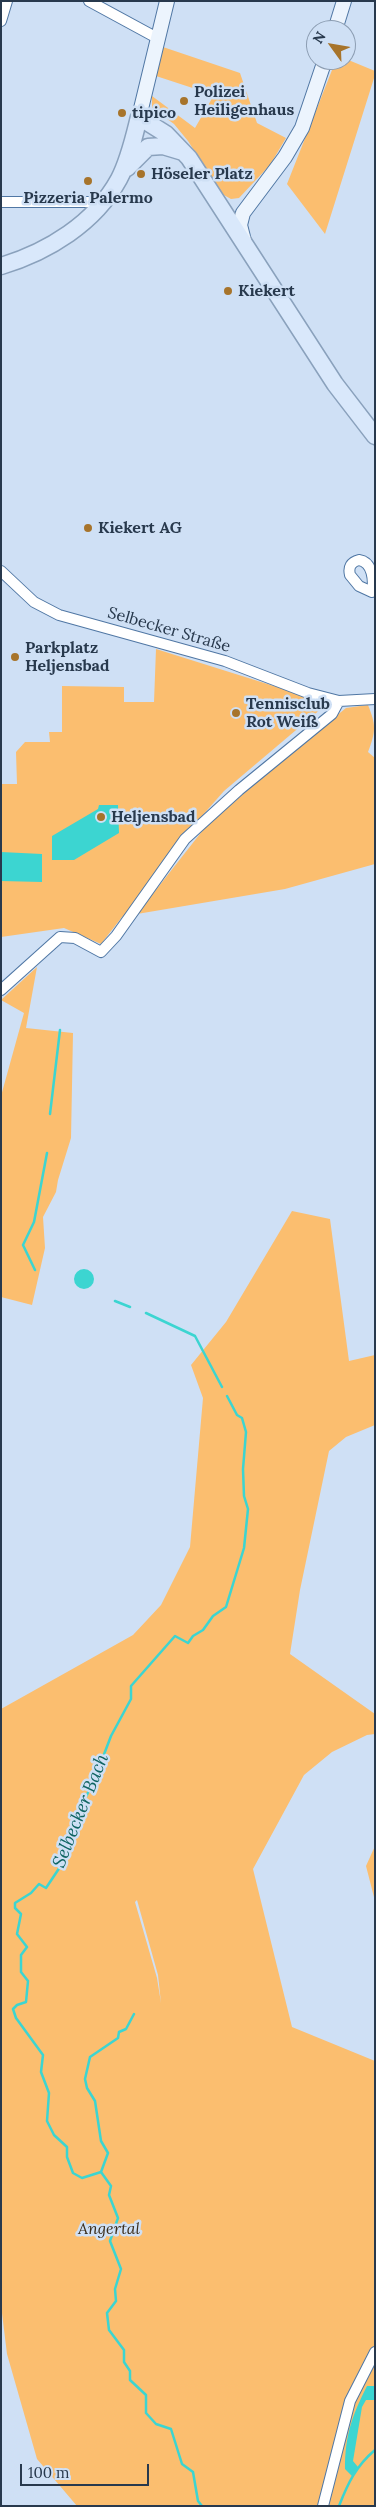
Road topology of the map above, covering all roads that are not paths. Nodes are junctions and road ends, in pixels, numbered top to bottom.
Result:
1 (6, 1) edge
2 (88, 1) edge
3 (167, 1) edge
4 (344, 1) edge
5 (338, 20) edge
6 (1, 21) edge
7 (159, 39) junction
8 (321, 70) edge
9 (139, 117) junction
10 (185, 152) junction
11 (120, 178) junction
12 (253, 200) junction
13 (218, 201) junction
14 (1, 202) edge
15 (100, 205) junction
16 (244, 242) junction
17 (1, 266) edge
18 (375, 436) edge
19 (1, 571) edge
20 (375, 698) edge
21 (339, 701) junction
22 (1, 990) edge
23 (375, 2352) edge
24 (323, 2506) edge

1 - 6 street
2 - 7 street
3 - 7 street
4 - 5 street
7 - 9 street
8 - 12 street
9 - 10 main road
9 - 11 main road
10 - 11 main road
10 - 13 main road
11 - 15 main road
12 - 13 street
12 - 16 street
13 - 16 main road
14 - 15 street
15 - 17 main road
16 - 18 main road
19 - 21 street, Selbecker Straße
20 - 21 street, Selbecker Straße
21 - 22 street
23 - 24 street

